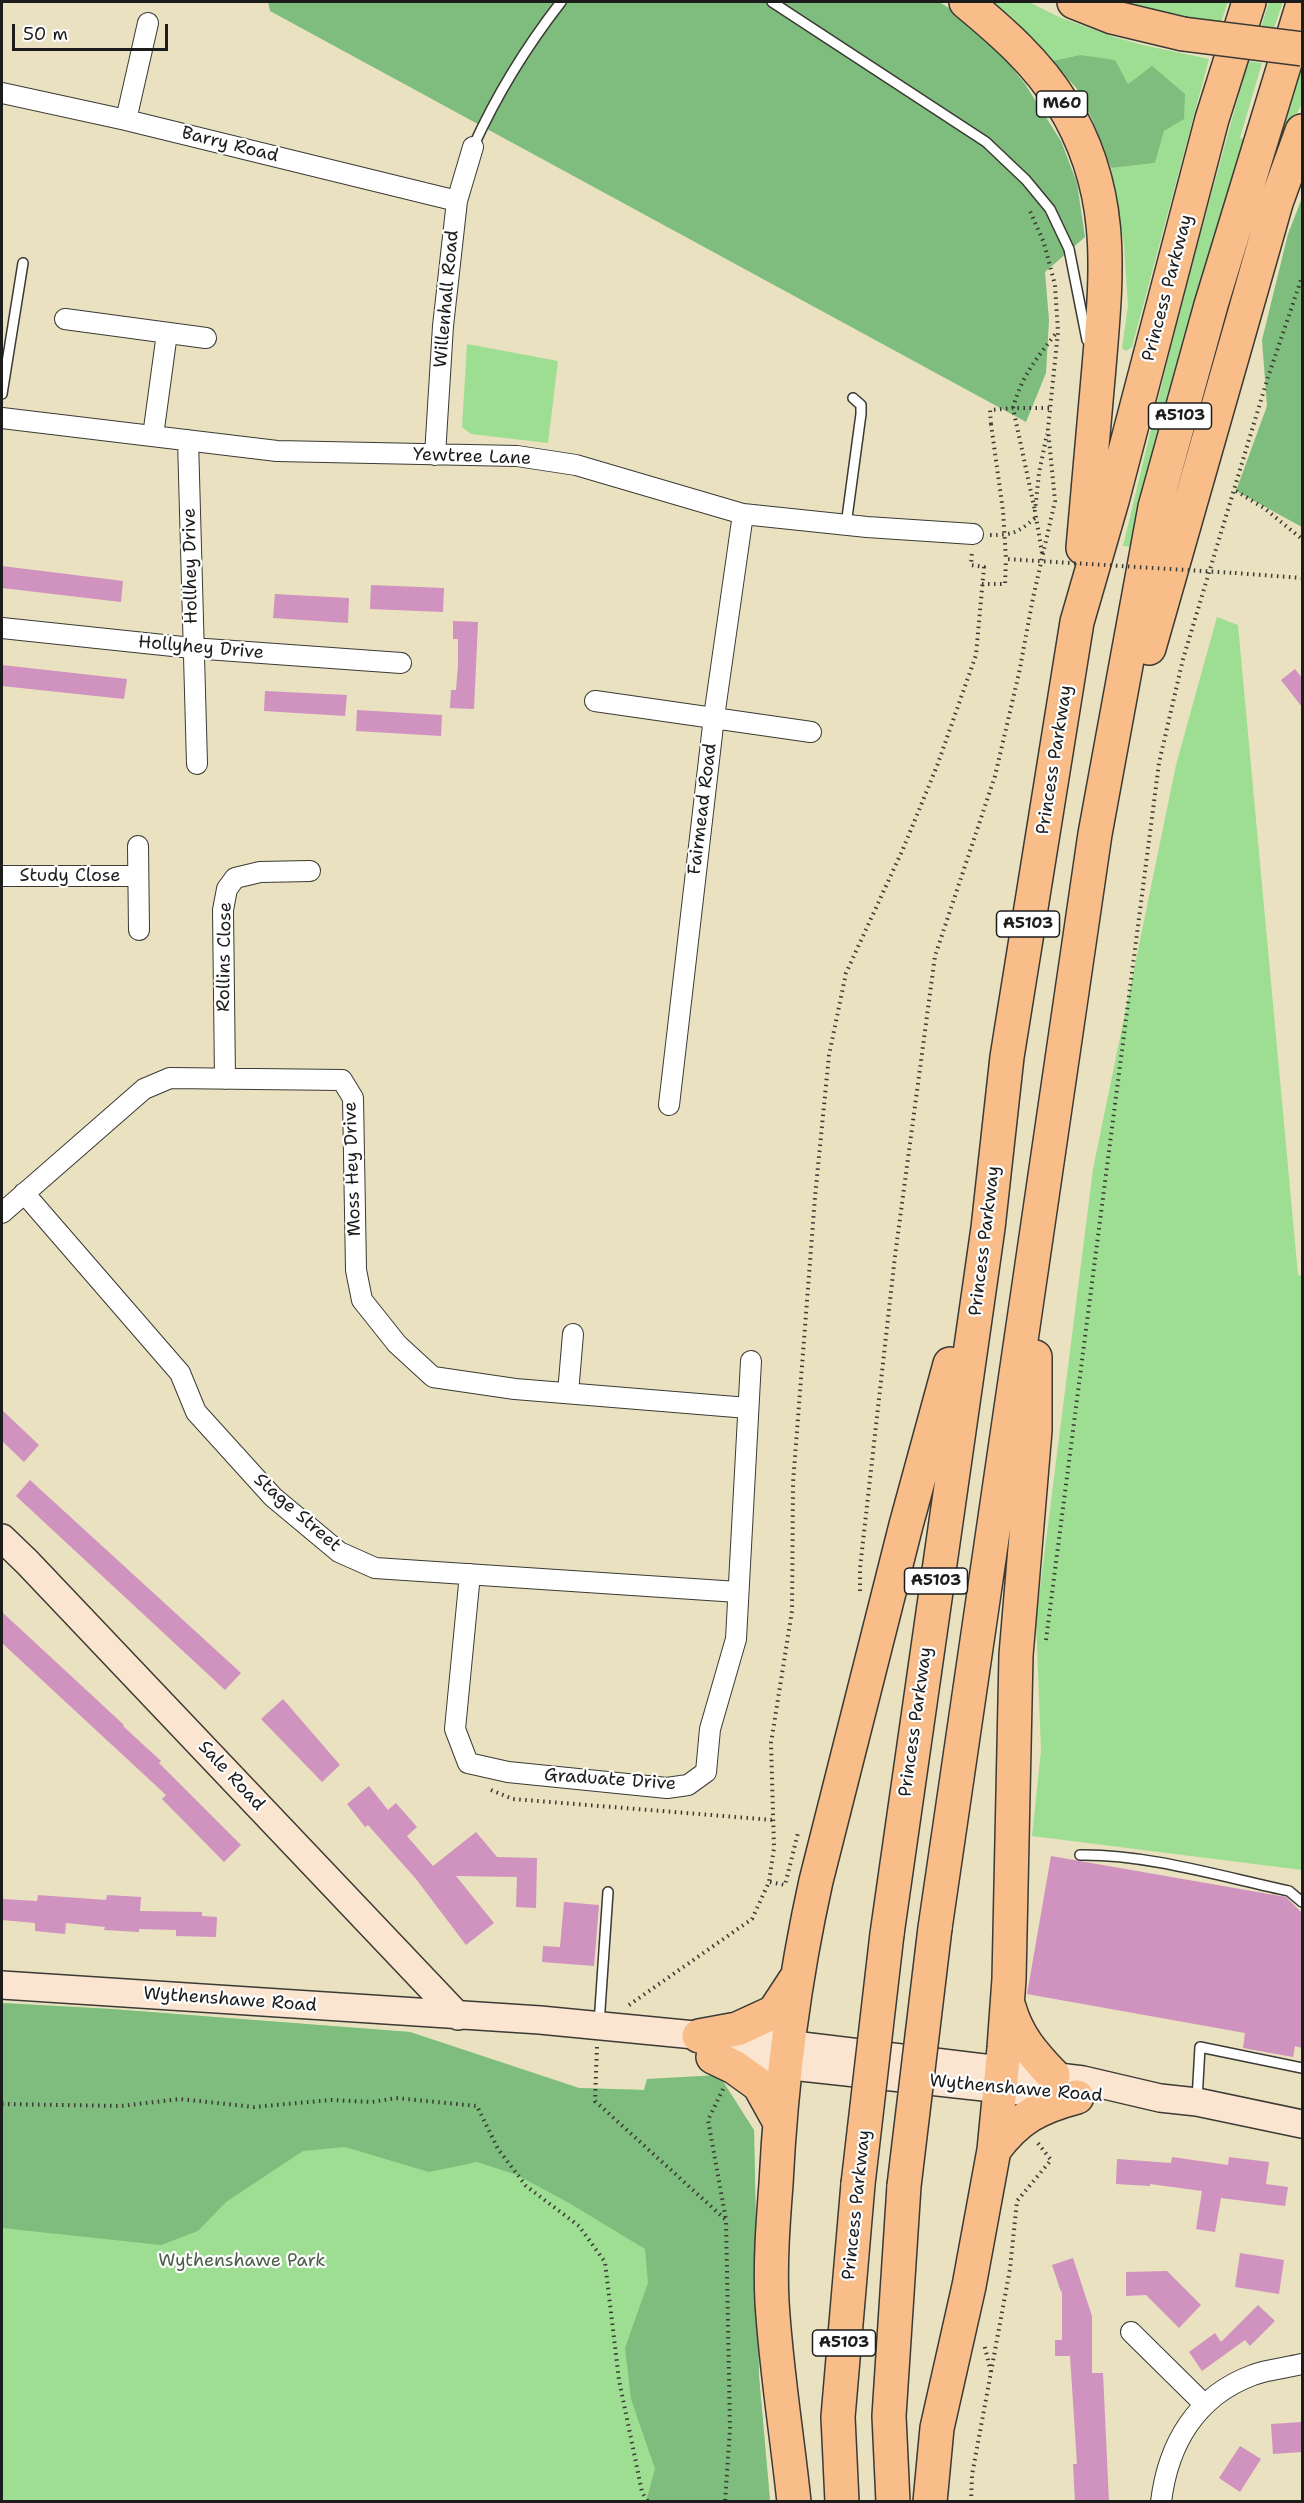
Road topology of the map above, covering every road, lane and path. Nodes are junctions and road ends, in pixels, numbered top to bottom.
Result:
1 (561, 2) edge
2 (772, 2) edge
3 (966, 2) edge
4 (1074, 2) edge
5 (1249, 2) edge
6 (1302, 7) edge
7 (148, 23) dead end
8 (1302, 49) edge
9 (2, 93) edge
10 (126, 120) junction
11 (1302, 131) edge
12 (473, 147) joint
13 (1022, 200) dead end
14 (457, 201) junction
15 (23, 263) dead end
16 (1302, 277) edge
17 (65, 319) dead end
18 (1058, 332) junction
19 (167, 333) junction
20 (206, 338) dead end
21 (1089, 352) dead end
22 (1090, 363) dead end
23 (2, 394) edge
24 (853, 398) dead end
25 (1013, 408) junction
26 (1049, 408) junction
27 (1096, 414) junction
28 (2, 418) edge
29 (1048, 429) junction
30 (153, 436) junction
31 (188, 440) junction
32 (435, 455) junction
33 (1236, 491) junction
34 (1035, 512) junction
35 (743, 514) junction
36 (1035, 518) junction
37 (846, 525) junction
38 (973, 534) junction
39 (1302, 539) edge
40 (1043, 557) junction
41 (1006, 559) junction
42 (1302, 578) edge
43 (982, 584) junction
44 (1077, 622) junction
45 (2, 627) edge
46 (192, 648) junction
47 (401, 663) dead end
48 (595, 701) dead end
49 (714, 717) junction
50 (811, 732) dead end
51 (197, 764) dead end
52 (1095, 834) junction
53 (138, 846) dead end
54 (310, 872) dead end
55 (2, 876) edge
56 (138, 876) junction
57 (139, 930) dead end
58 (225, 1079) junction
59 (669, 1105) dead end
60 (24, 1193) junction
61 (2, 1211) edge
62 (988, 1228) junction
63 (1034, 1247) junction
64 (573, 1334) dead end
65 (751, 1361) dead end
66 (568, 1393) junction
67 (748, 1408) junction
68 (2, 1538) edge
69 (470, 1574) junction
70 (738, 1592) junction
71 (860, 1600) dead end
72 (1045, 1650) dead end
73 (466, 1758) junction
74 (773, 1820) junction
75 (1080, 1855) dead end
76 (608, 1892) dead end
77 (1302, 1902) edge
78 (798, 1974) junction
79 (2, 1985) edge
80 (1007, 2002) junction
81 (458, 2016) junction
82 (598, 2035) junction
83 (715, 2054) junction
84 (787, 2055) junction
85 (1302, 2068) edge
86 (1053, 2075) junction
87 (1000, 2079) junction
88 (1077, 2097) junction
89 (1160, 2098) junction
90 (1197, 2102) junction
91 (2, 2104) edge
92 (779, 2121) junction
93 (1302, 2124) edge
94 (1034, 2137) dead end
95 (994, 2150) junction
96 (726, 2220) junction
97 (1131, 2332) dead end
98 (983, 2340) dead end
99 (1302, 2364) edge
100 (991, 2372) junction
101 (1204, 2404) junction
102 (648, 2502) edge
103 (725, 2502) edge
104 (794, 2502) edge
105 (842, 2502) edge
106 (892, 2502) edge
107 (930, 2502) edge
108 (971, 2502) edge
109 (1161, 2502) edge

1 - 12 lane
2 - 21 lane
3 - 27 highway, M60
4 - 8 highway, bridge
5 - 44 highway, Princess Parkway / A5103
6 - 52 highway, A5103
7 - 10 street
9 - 10 street, Barry Road
10 - 14 street, Barry Road
11 - 52 highway
12 - 14 street, Willenhall Road
13 - 18 path
14 - 32 street, Willenhall Road
15 - 23 lane
16 - 33 path
17 - 19 street
18 - 25 path
18 - 26 path
19 - 20 street
19 - 30 street
22 - 27 lane
24 - 37 lane
25 - 26 path
25 - 34 path
25 - 41 path, bridge
26 - 29 path
27 - 44 highway
28 - 30 street, Yewtree Lane
29 - 34 path
29 - 40 path
30 - 31 street, Yewtree Lane
31 - 32 street, Yewtree Lane
31 - 46 street, Hollhey Drive
32 - 35 street, Yewtree Lane
33 - 39 path
33 - 72 path
34 - 36 path
35 - 37 street, Yewtree Lane
35 - 49 street, Fairmead Road
36 - 38 path
36 - 40 path
37 - 38 street, Yewtree Lane
38 - 43 path
40 - 71 path
41 - 42 path, bridge
41 - 43 path
43 - 74 path
44 - 62 highway, Princess Parkway / A5103
45 - 46 street, Hollyhey Drive
46 - 47 street, Hollyhey Drive
46 - 51 street, Hollhey Drive
48 - 49 street
49 - 50 street
49 - 59 street, Fairmead Road
52 - 63 highway, A5103
53 - 56 street, Study Close
54 - 58 street, Rollins Close
55 - 56 street, Study Close
56 - 57 street, Study Close
58 - 60 street, Moss Hey Drive
58 - 66 street, Moss Hey Drive
60 - 61 street, Moss Hey Drive
60 - 69 street, Stage Street
62 - 78 highway
62 - 105 highway, Princess Parkway / A5103, bridge
63 - 80 highway
63 - 106 highway, A5103, bridge
64 - 66 street
65 - 67 street, Graduate Drive
66 - 67 street, Moss Hey Drive
67 - 70 street, Graduate Drive
68 - 81 main road, Sale Road
69 - 70 street, Stage Street
69 - 73 street
70 - 73 street, Graduate Drive
73 - 74 path
74 - 82 path
75 - 77 lane
76 - 82 lane
78 - 83 highway
78 - 84 highway
79 - 81 main road, Wythenshawe Road
80 - 86 highway
80 - 87 highway
81 - 82 main road, Wythenshawe Road
82 - 83 main road, Wythenshawe Road
82 - 96 path
83 - 84 main road, Wythenshawe Road
83 - 92 highway
83 - 96 path
84 - 87 main road, Wythenshawe Road
84 - 92 highway
85 - 90 lane
86 - 87 main road, Wythenshawe Road
86 - 89 main road, Wythenshawe Road
87 - 88 main road, Wythenshawe Road
87 - 95 highway
88 - 89 main road, Wythenshawe Road
88 - 95 highway
89 - 90 main road
90 - 93 main road
91 - 102 path
92 - 104 highway
94 - 100 path
95 - 107 highway
96 - 103 path
97 - 101 street
98 - 100 path
99 - 101 street
100 - 108 path
101 - 109 street

